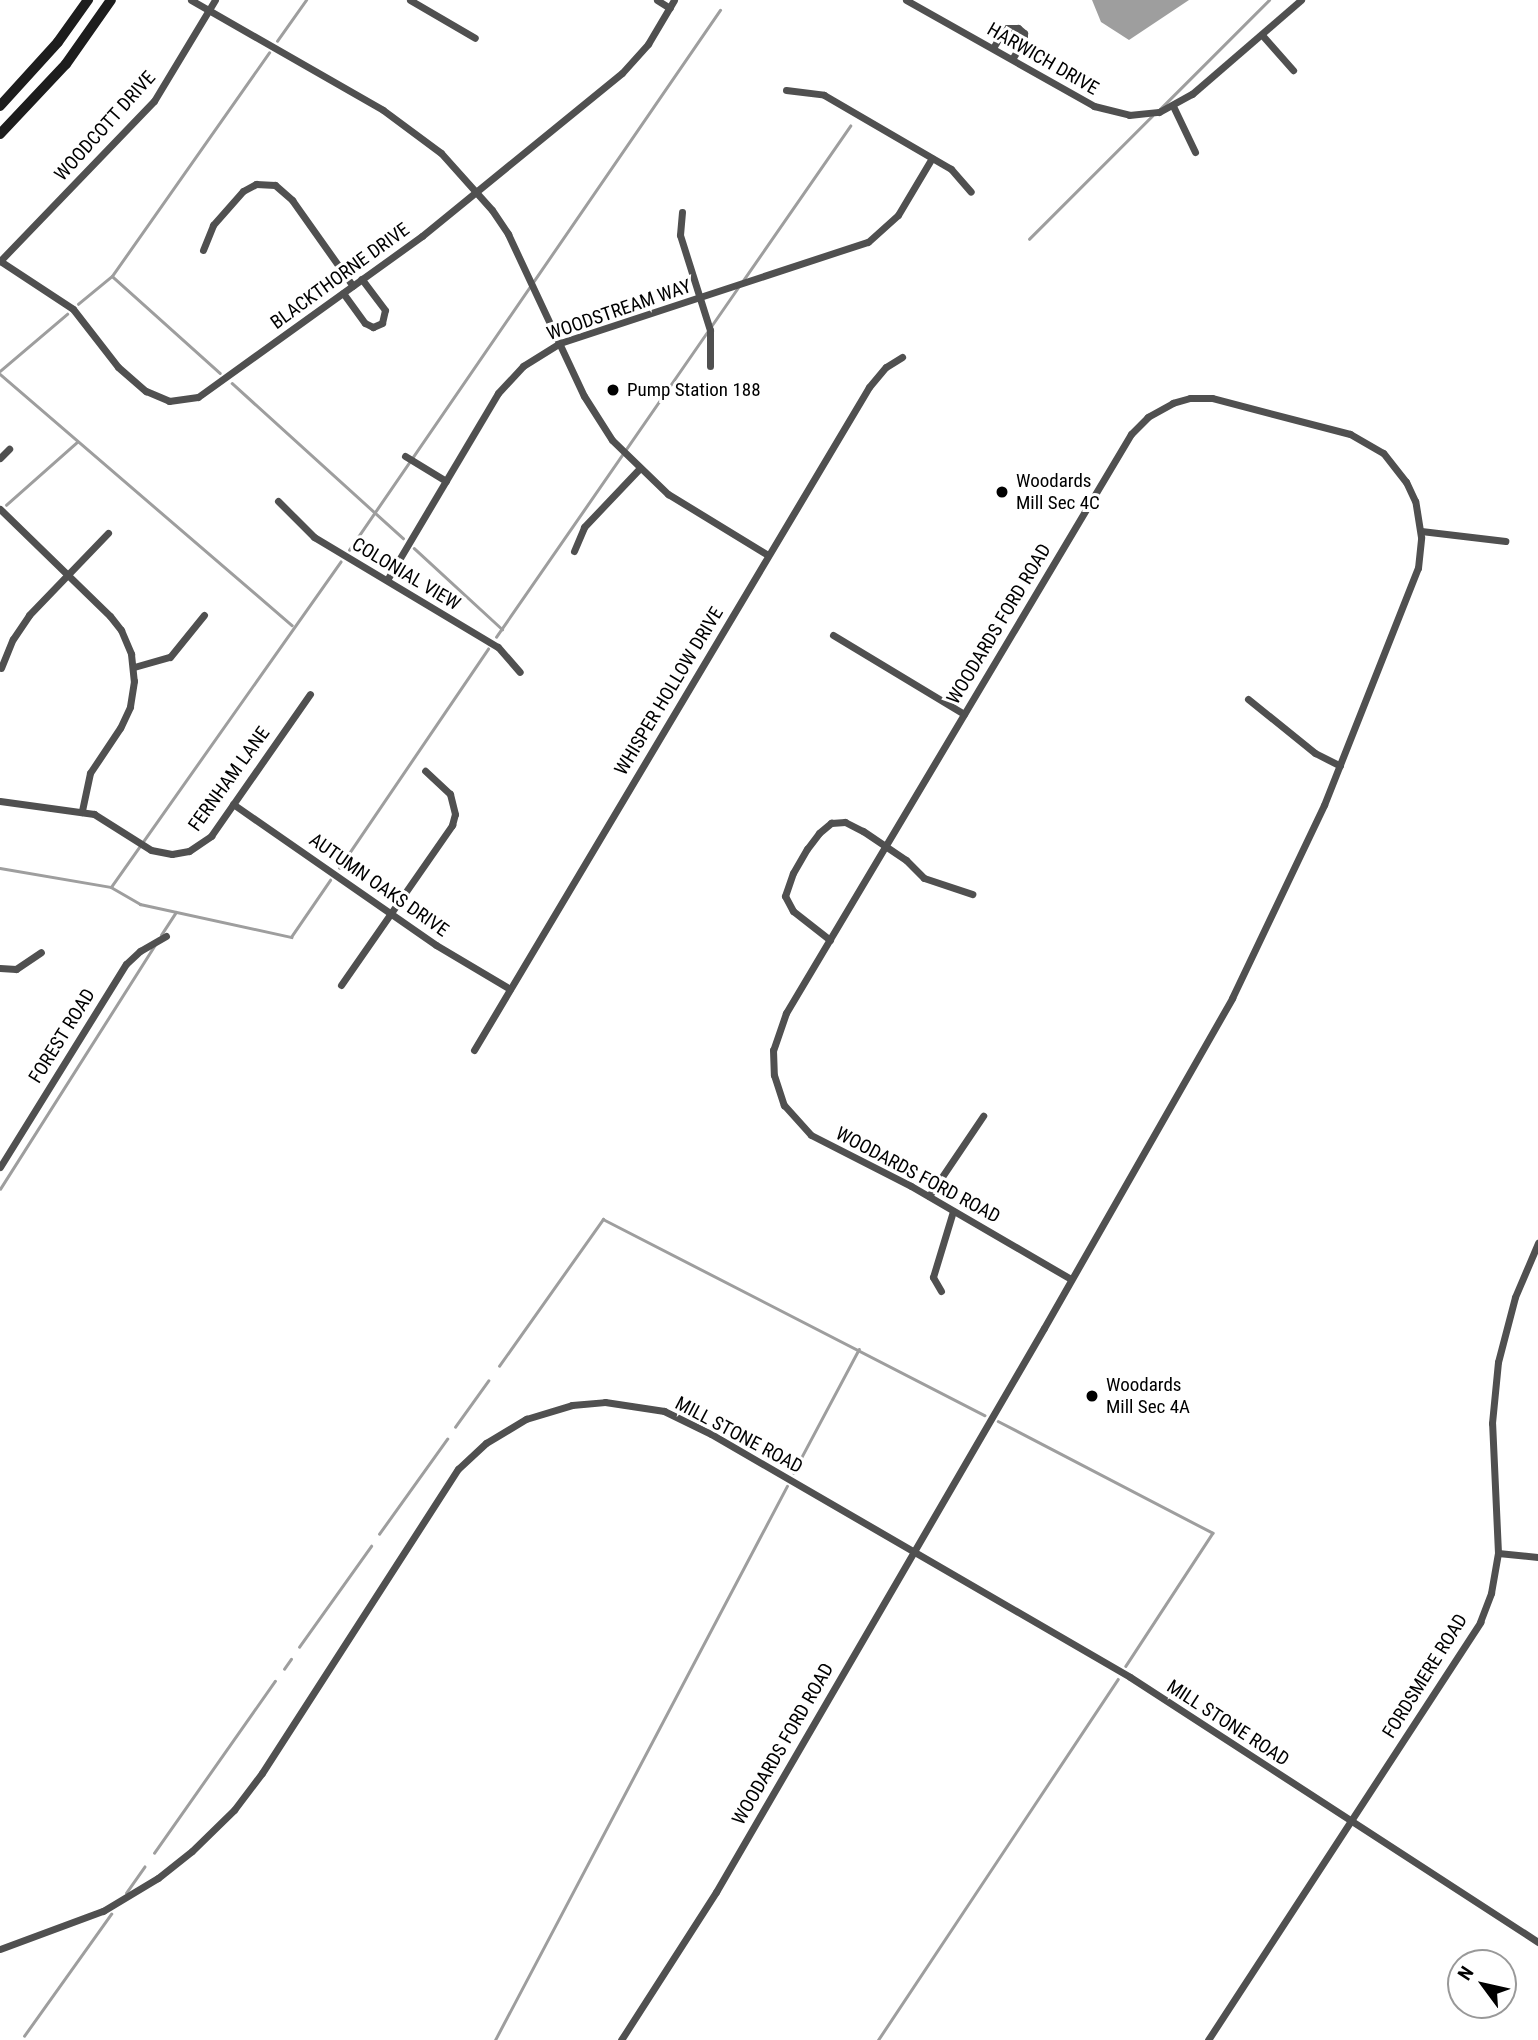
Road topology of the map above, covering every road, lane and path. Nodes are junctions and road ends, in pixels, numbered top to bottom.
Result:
1 (88, 0) edge
2 (111, 0) edge
3 (191, 0) edge
4 (215, 0) edge
5 (410, 0) edge
6 (657, 0) edge
7 (906, 0) edge
8 (1301, 0) edge
9 (672, 4) edge
10 (209, 10) junction
11 (1262, 35) junction
12 (475, 38) dead end
13 (992, 48) junction
14 (1012, 60) junction
15 (1293, 70) dead end
16 (786, 90) dead end
17 (0, 106) edge
18 (1173, 106) junction
19 (0, 134) edge
20 (1195, 152) dead end
21 (932, 158) junction
22 (477, 192) junction
23 (971, 192) dead end
24 (682, 212) dead end
25 (203, 250) dead end
26 (0, 261) edge
27 (362, 279) junction
28 (353, 286) junction
29 (344, 293) junction
30 (699, 299) junction
31 (560, 343) junction
32 (902, 357) dead end
33 (710, 366) dead end
34 (9, 449) dead end
35 (405, 456) dead end
36 (0, 458) edge
37 (639, 469) junction
38 (446, 481) junction
39 (278, 501) dead end
40 (0, 509) edge
41 (1421, 531) junction
42 (108, 533) dead end
43 (1505, 541) dead end
44 (575, 551) dead end
45 (768, 555) junction
46 (68, 574) junction
47 (387, 580) junction
48 (204, 615) dead end
49 (833, 635) dead end
50 (134, 667) junction
51 (1, 668) edge
52 (520, 672) dead end
53 (310, 694) dead end
54 (1248, 699) dead end
55 (964, 714) junction
56 (1340, 766) junction
57 (425, 771) dead end
58 (0, 801) edge
59 (233, 804) junction
60 (82, 812) junction
61 (886, 845) junction
62 (972, 894) dead end
63 (392, 913) junction
64 (166, 936) dead end
65 (830, 940) junction
66 (41, 952) dead end
67 (0, 968) edge
68 (341, 985) dead end
69 (510, 989) junction
70 (474, 1050) dead end
71 (983, 1116) dead end
72 (0, 1167) edge
73 (929, 1196) junction
74 (953, 1211) junction
75 (1538, 1243) edge
76 (1071, 1279) junction
77 (941, 1291) dead end
78 (913, 1551) junction
79 (1499, 1553) junction
80 (1538, 1557) edge
81 (1350, 1821) junction
82 (1538, 1942) edge
83 (0, 1949) edge
84 (621, 2040) edge
85 (1208, 2040) edge

1 - 17 main road
2 - 19 main road
3 - 10 street
4 - 10 street, WOODCOTT DRIVE
5 - 12 street
6 - 9 street
7 - 13 street, HARWICH DRIVE
8 - 11 street, HARWICH DRIVE
9 - 22 street, BLACKTHORNE DRIVE
10 - 22 street
10 - 26 street, WOODCOTT DRIVE
11 - 15 street
11 - 18 street, HARWICH DRIVE
13 - 14 street, HARWICH DRIVE
13 - 14 street
14 - 18 street, HARWICH DRIVE
16 - 21 street
18 - 20 street
21 - 23 street
21 - 30 street, WOODSTREAM WAY
22 - 27 street, BLACKTHORNE DRIVE
22 - 31 street
24 - 30 street
25 - 28 street
26 - 29 street, BLACKTHORNE DRIVE
27 - 28 street, BLACKTHORNE DRIVE
27 - 29 street
28 - 29 street, BLACKTHORNE DRIVE
30 - 31 street, WOODSTREAM WAY
30 - 33 street
31 - 37 street
31 - 38 street, WOODSTREAM WAY
32 - 45 street, WHISPER HOLLOW DRIVE
34 - 36 street
35 - 38 street
37 - 44 street
37 - 45 street
38 - 47 street, WOODSTREAM WAY
39 - 47 street, COLONIAL VIEW
40 - 46 street
41 - 43 street
41 - 55 street, WOODARDS FORD ROAD
41 - 56 street, WOODARDS FORD ROAD
42 - 46 street
45 - 69 street, WHISPER HOLLOW DRIVE
46 - 50 street
46 - 51 street
47 - 52 street, COLONIAL VIEW
48 - 50 street
49 - 55 street
50 - 60 street
53 - 59 street, FERNHAM LANE
54 - 56 street
55 - 61 street, WOODARDS FORD ROAD
56 - 76 street, WOODARDS FORD ROAD
57 - 63 street
58 - 60 street, FERNHAM LANE
59 - 60 street, FERNHAM LANE
59 - 63 street, AUTUMN OAKS DRIVE
61 - 62 street
61 - 65 street, WOODARDS FORD ROAD
61 - 65 street
63 - 68 street
63 - 69 street, AUTUMN OAKS DRIVE
64 - 72 street, FOREST ROAD
65 - 73 street, WOODARDS FORD ROAD
66 - 67 street
69 - 70 street, WHISPER HOLLOW DRIVE
71 - 73 street
73 - 74 street, WOODARDS FORD ROAD
74 - 76 street, WOODARDS FORD ROAD
74 - 77 street
75 - 79 street, FORDSMERE ROAD
76 - 78 street, WOODARDS FORD ROAD
78 - 81 street, MILL STONE ROAD
78 - 83 street, MILL STONE ROAD
78 - 84 street, WOODARDS FORD ROAD
79 - 80 street
79 - 81 street, FORDSMERE ROAD
81 - 82 street, MILL STONE ROAD
81 - 85 street, FORDSMERE ROAD

